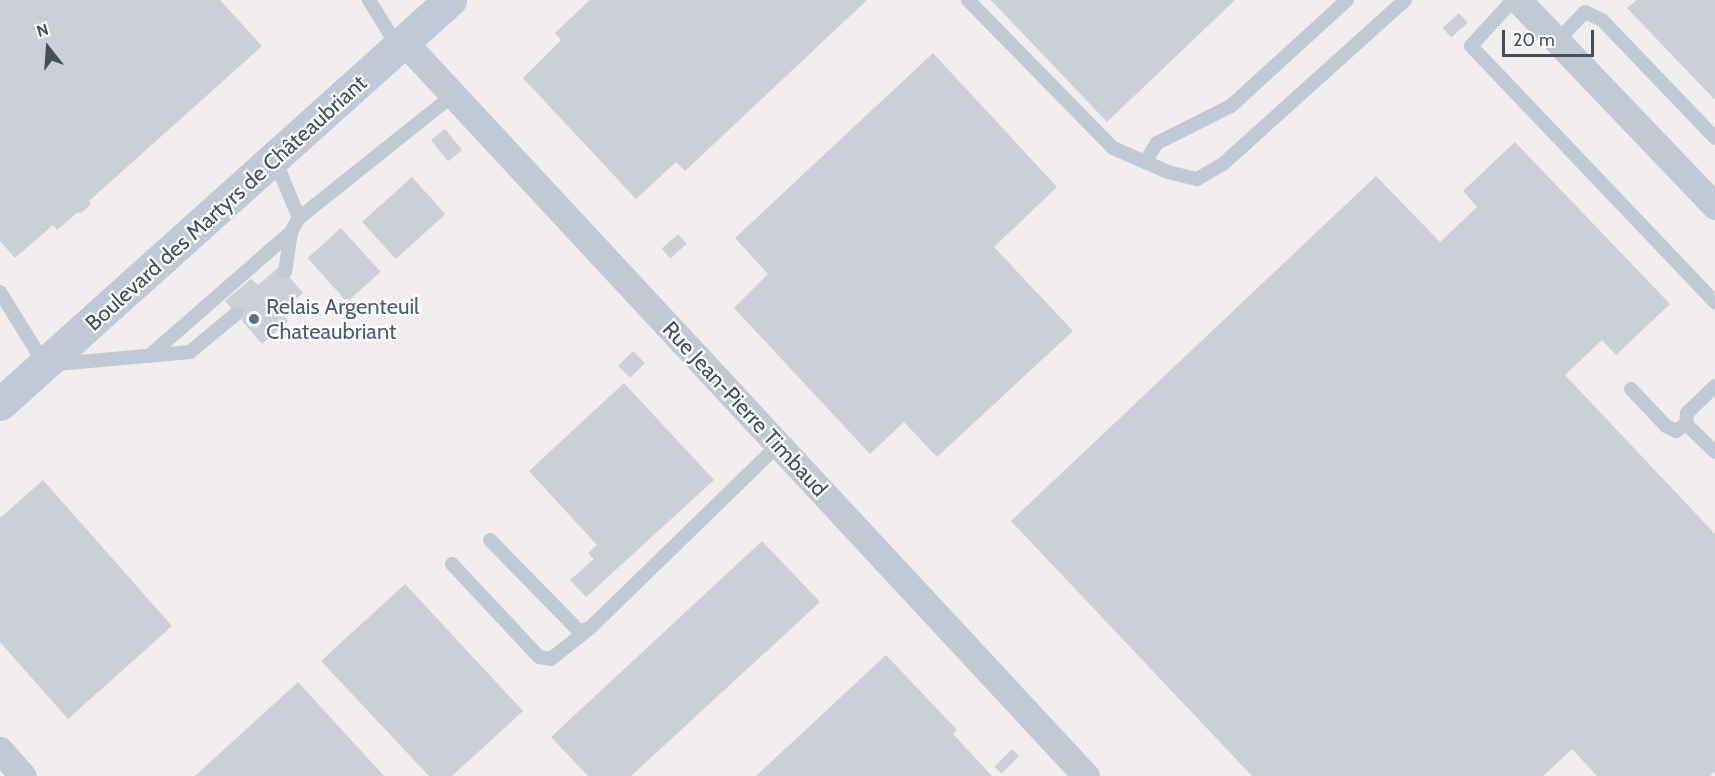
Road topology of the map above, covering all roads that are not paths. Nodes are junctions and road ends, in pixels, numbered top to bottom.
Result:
1 (369, 0) edge
2 (450, 0) edge
3 (968, 0) edge
4 (1347, 0) edge
5 (1405, 0) edge
6 (1513, 0) edge
7 (1518, 0) edge
8 (1557, 41) junction
9 (401, 45) junction
10 (453, 95) junction
11 (1715, 138) edge
12 (275, 160) junction
13 (1146, 161) junction
14 (1715, 206) edge
15 (299, 218) junction
16 (291, 232) junction
17 (285, 272) dead end
18 (0, 292) edge
19 (1715, 302) edge
20 (236, 314) dead end
21 (149, 356) junction
22 (45, 364) junction
23 (1715, 386) edge
24 (1631, 389) dead end
25 (0, 404) edge
26 (1686, 424) junction
27 (778, 445) junction
28 (1715, 452) edge
29 (490, 540) dead end
30 (452, 564) dead end
31 (590, 628) junction
32 (0, 750) edge
33 (23, 776) edge
34 (1086, 776) edge

1 - 9 lane
2 - 9 main road, Boulevard des Martyrs de Châteaubriant
3 - 13 lane
4 - 13 lane
5 - 13 lane
6 - 19 lane
7 - 8 street
8 - 11 lane
8 - 14 street
9 - 10 street, Rue Jean-Pierre Timbaud
9 - 12 main road, Boulevard des Martyrs de Châteaubriant
10 - 15 lane
10 - 27 street, Rue Jean-Pierre Timbaud
12 - 15 lane
12 - 22 main road, Boulevard des Martyrs de Châteaubriant
15 - 16 lane
16 - 17 lane
16 - 21 lane
18 - 22 lane
20 - 21 lane
21 - 22 lane
22 - 25 main road, Boulevard des Martyrs de Châteaubriant
23 - 26 lane
24 - 26 lane
26 - 28 lane
27 - 31 lane
27 - 34 street, Rue Jean-Pierre Timbaud
29 - 31 lane
30 - 31 lane
32 - 33 street

